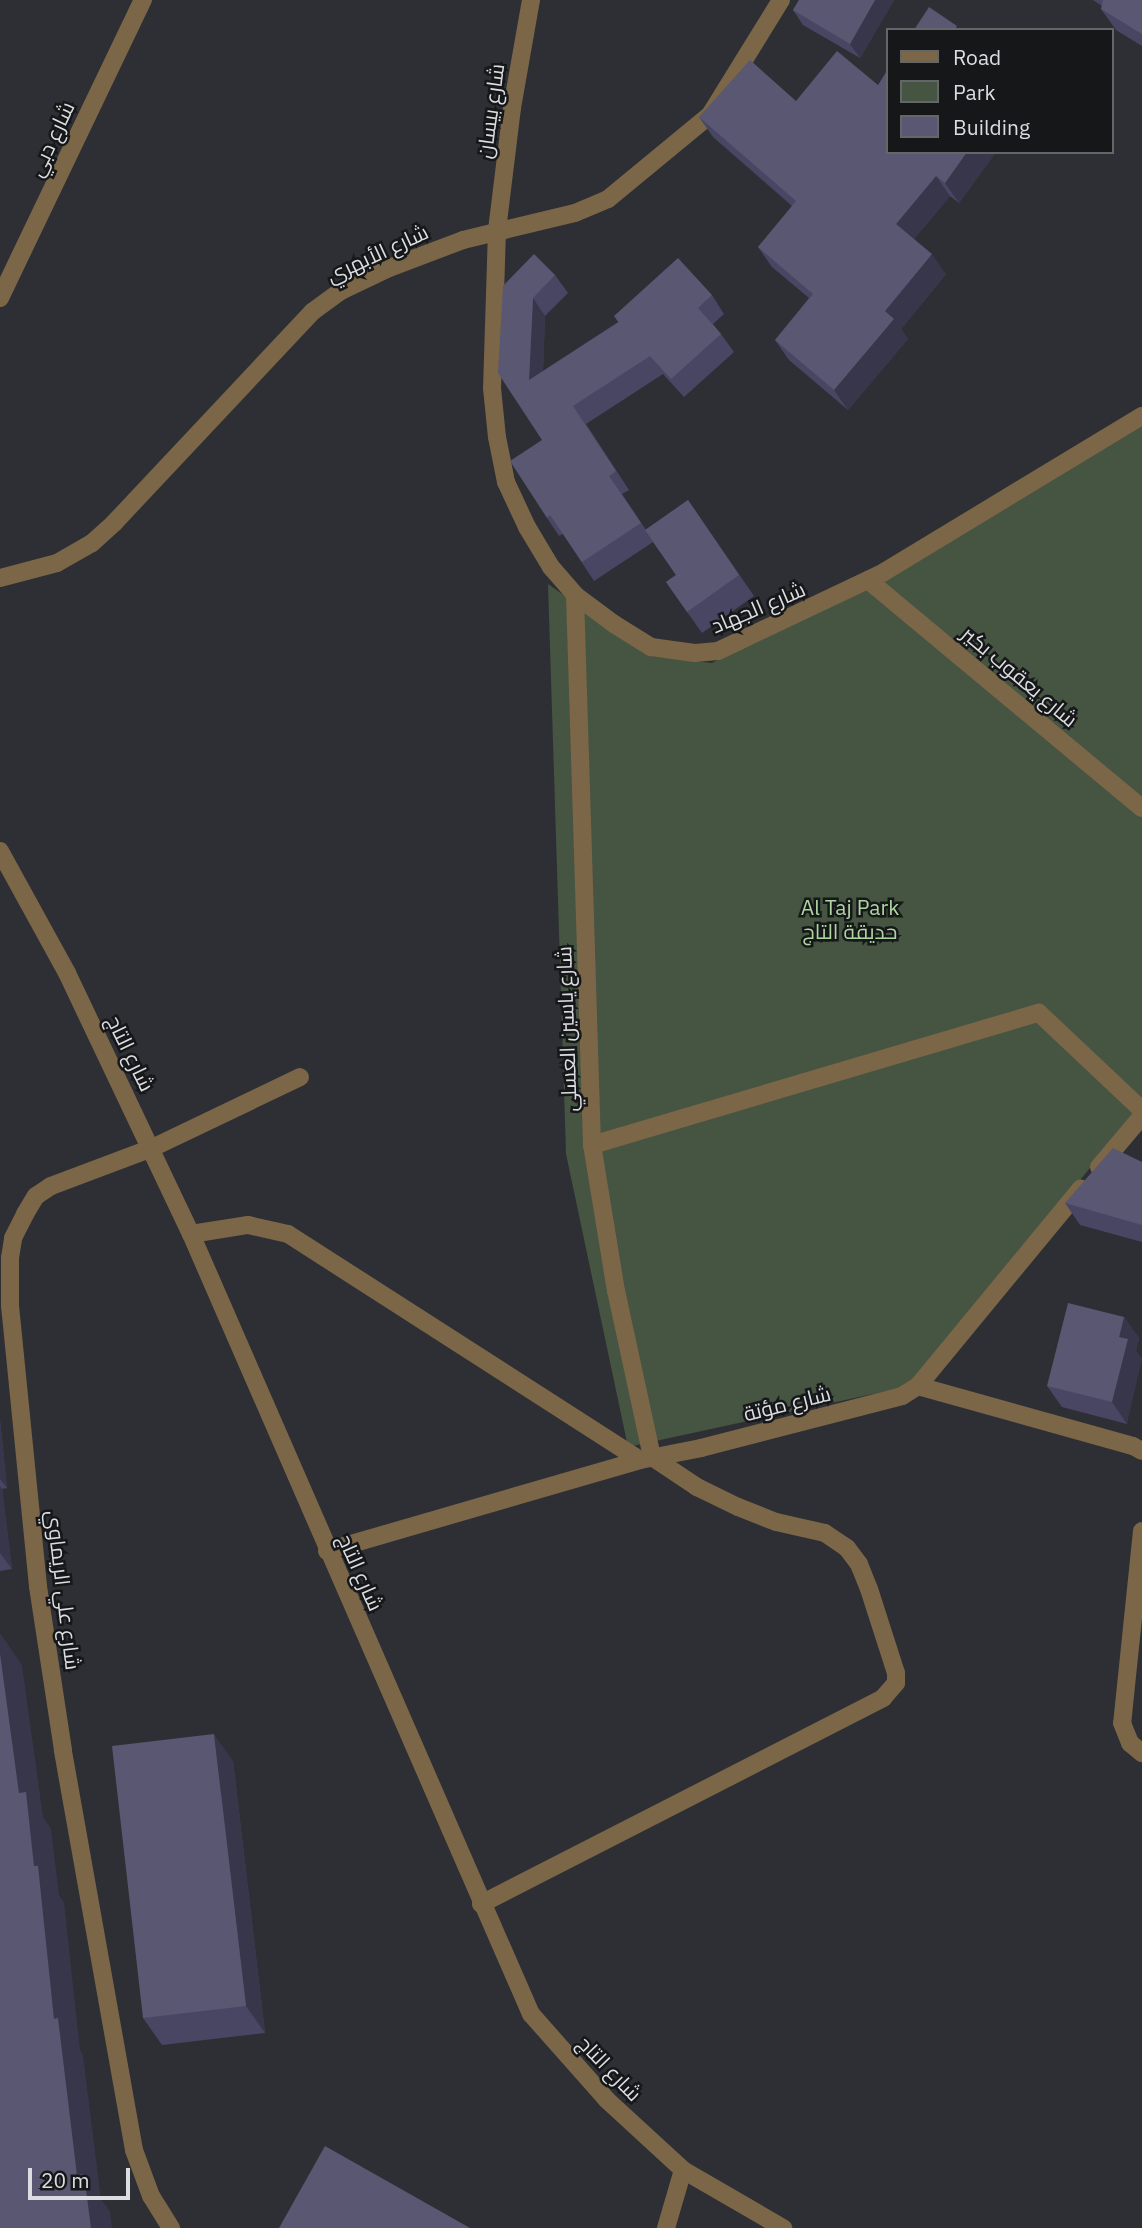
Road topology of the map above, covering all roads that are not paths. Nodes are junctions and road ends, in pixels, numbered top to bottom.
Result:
1 (143, 0) edge
2 (531, 0) edge
3 (781, 0) edge
4 (497, 230) junction
5 (0, 298) edge
6 (1142, 415) edge
7 (0, 578) edge
8 (868, 580) junction
9 (575, 595) junction
10 (1142, 808) edge
11 (0, 851) edge
12 (300, 1077) dead end
13 (1142, 1110) edge
14 (1142, 1116) edge
15 (592, 1145) junction
16 (152, 1148) junction
17 (191, 1234) junction
18 (918, 1386) junction
19 (1142, 1451) edge
20 (646, 1458) junction
21 (1142, 1531) edge
22 (327, 1551) junction
23 (1142, 1752) edge
24 (481, 1904) junction
25 (683, 2170) junction
26 (171, 2228) edge
27 (666, 2228) edge
28 (783, 2228) edge

1 - 5 street, شارع دبي
2 - 4 street, شارع بيسان
3 - 4 street, شارع الأبهري
4 - 7 street, شارع الأبهري
4 - 9 street, شارع الجهاد
6 - 8 street, شارع الجهاد
8 - 9 street, شارع الجهاد
8 - 10 street, شارع يعقوب بكير
9 - 15 street, شارع ياسين العسلي
11 - 16 street, شارع التاج
12 - 16 street, شارع علي الريماوي
13 - 15 street
14 - 18 street, شارع مؤتة
15 - 20 street, شارع ياسين العسلي
16 - 17 street, شارع التاج
16 - 26 street, شارع علي الريماوي
17 - 20 street
17 - 22 street, شارع التاج
18 - 19 street
18 - 20 street, شارع مؤتة
20 - 22 street, شارع مؤتة
20 - 24 street
21 - 23 street
22 - 24 street, شارع التاج
24 - 25 street, شارع التاج
25 - 27 street
25 - 28 street, شارع التاج

